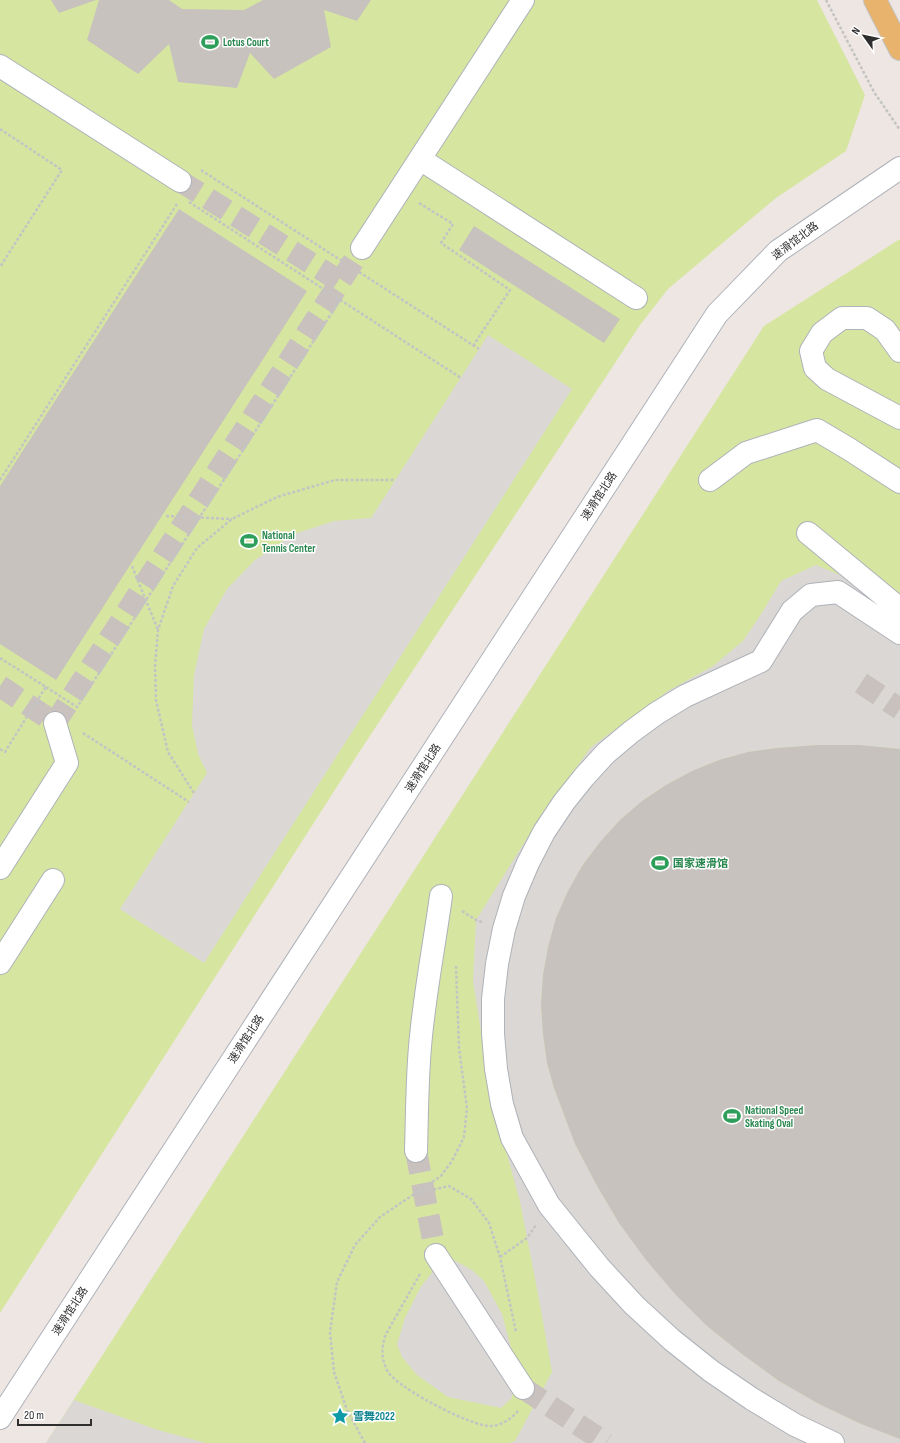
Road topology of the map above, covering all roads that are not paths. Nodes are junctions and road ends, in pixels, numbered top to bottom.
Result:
1 (523, 0) edge
2 (875, 0) edge
3 (900, 49) edge
4 (0, 66) edge
5 (420, 159) junction
6 (900, 168) edge
7 (186, 184) tunnel mouth
8 (362, 248) tunnel mouth
9 (636, 298) dead end
10 (900, 351) edge
11 (900, 418) edge
12 (710, 480) dead end
13 (900, 482) edge
14 (808, 533) dead end
15 (900, 609) edge
16 (900, 633) edge
17 (55, 723) dead end
18 (0, 868) edge
19 (53, 880) dead end
20 (441, 896) road end
21 (0, 963) edge
22 (416, 1151) tunnel mouth
23 (436, 1255) tunnel mouth
24 (523, 1388) tunnel mouth
25 (0, 1418) edge
26 (833, 1443) edge

1 - 5 street
2 - 3 main road
4 - 7 street
5 - 8 street
5 - 9 street
6 - 25 street, 速滑馆北路
10 - 11 street
12 - 13 street
14 - 15 street
16 - 26 street
17 - 18 street
19 - 21 street
20 - 22 street
23 - 24 street

